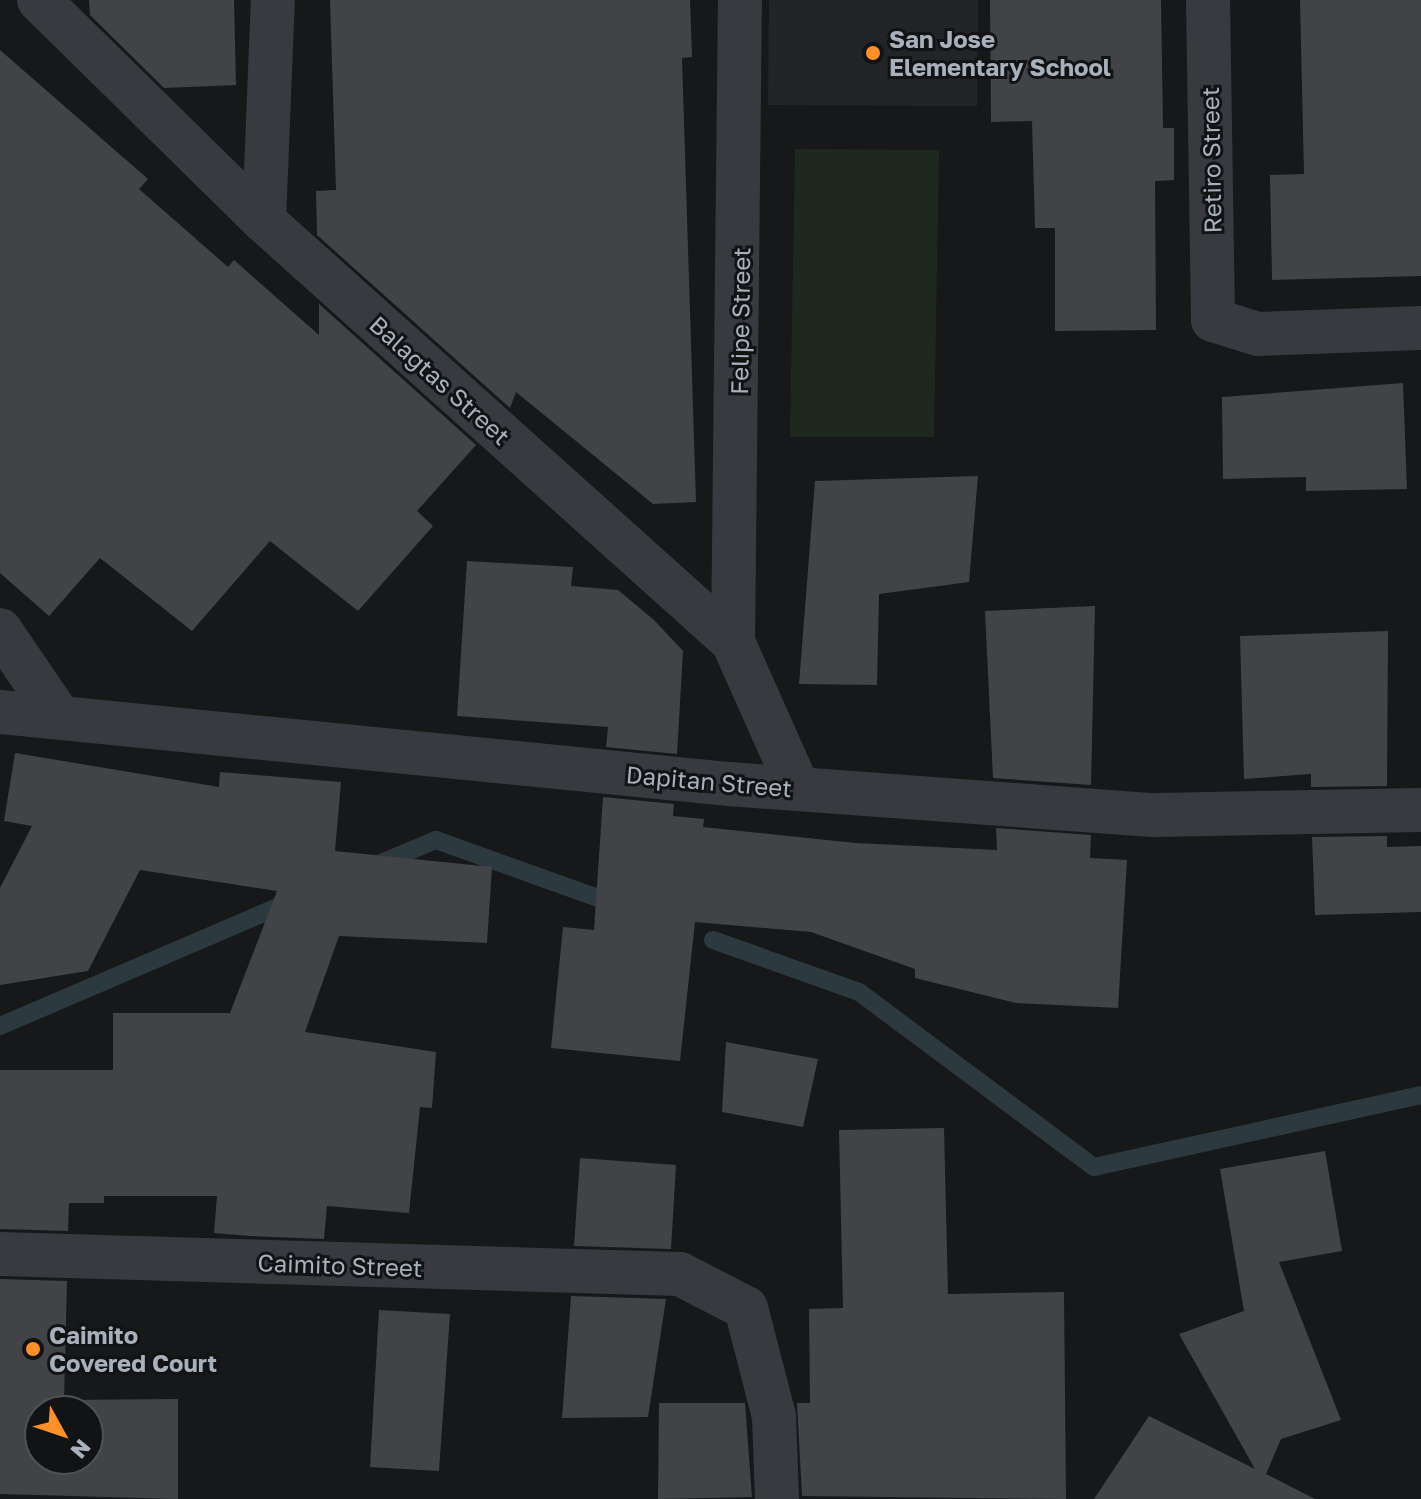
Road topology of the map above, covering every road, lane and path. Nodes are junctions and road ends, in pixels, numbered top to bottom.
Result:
1 (39, 0) edge
2 (273, 0) edge
3 (740, 0) edge
4 (1208, 0) edge
5 (264, 221) junction
6 (1421, 328) edge
7 (0, 630) edge
8 (733, 642) junction
9 (0, 712) edge
10 (58, 715) junction
11 (798, 788) junction
12 (1421, 810) edge
13 (0, 1254) edge
14 (777, 1499) edge

1 - 5 street, Balagtas Street
2 - 5 street
3 - 8 street, Felipe Street
4 - 6 street, Retiro Street
5 - 8 street, Balagtas Street
7 - 10 street
8 - 11 street, Balagtas Street
9 - 10 street, Dapitan Street
10 - 11 street, Dapitan Street
11 - 12 street, Dapitan Street
13 - 14 street, Caimito Street

